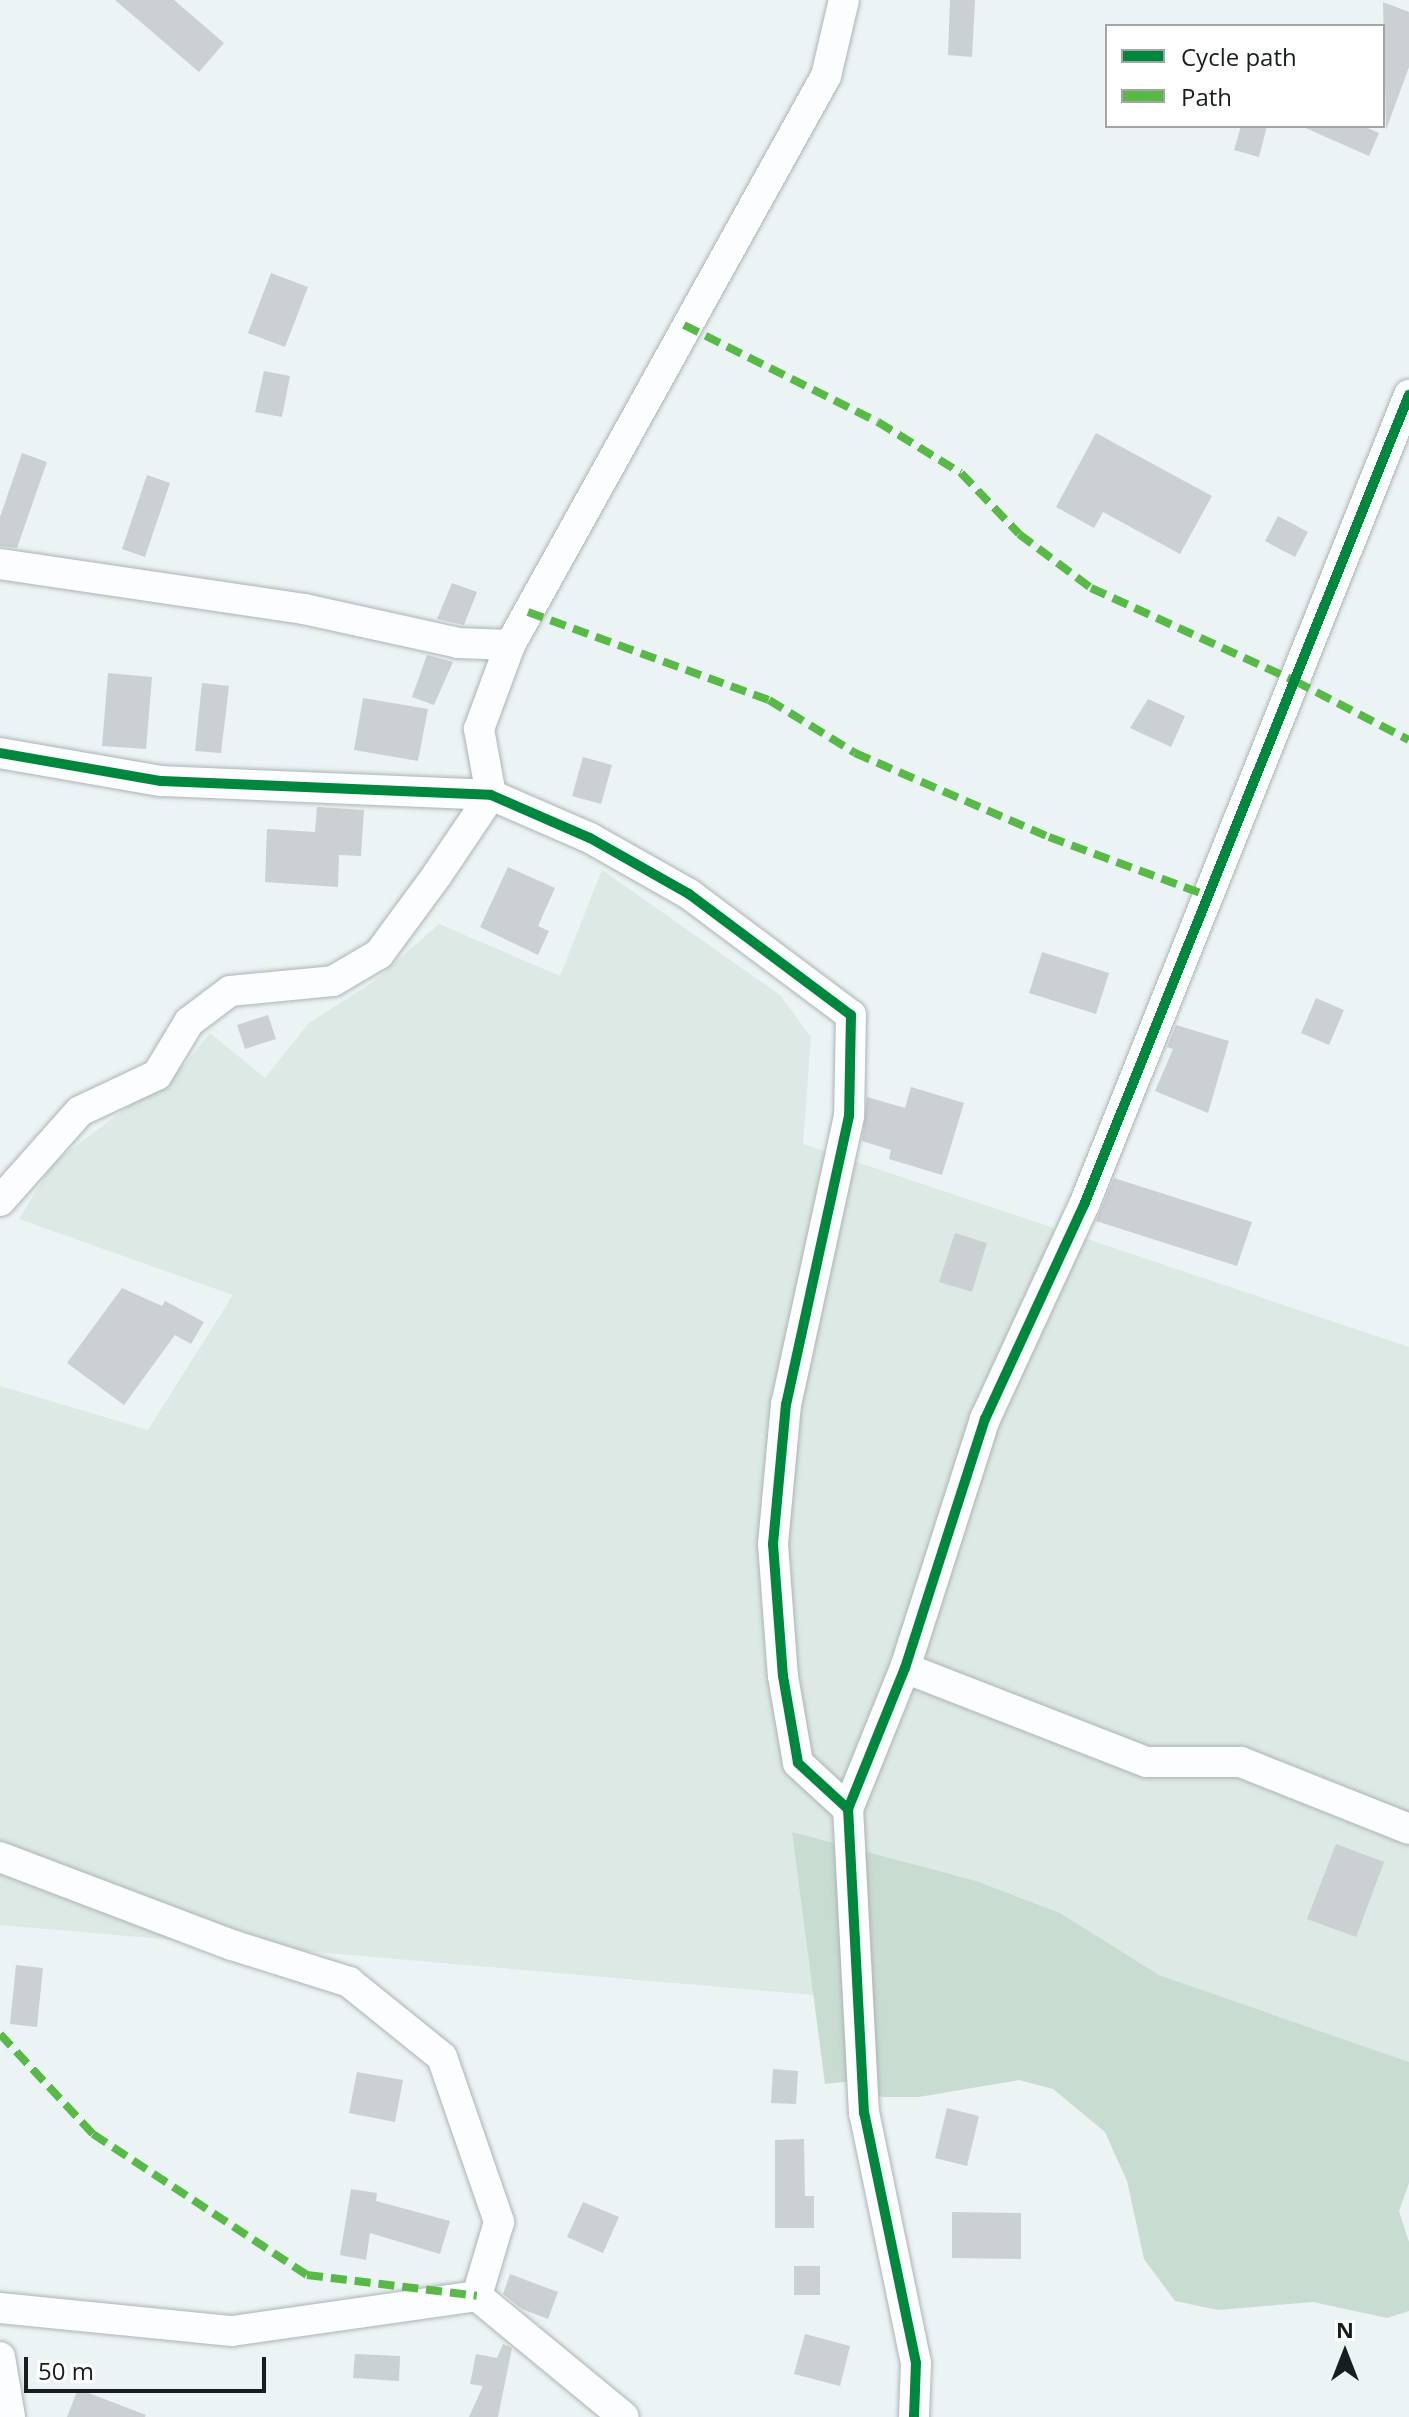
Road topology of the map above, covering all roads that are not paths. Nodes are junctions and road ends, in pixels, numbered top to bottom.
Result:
1 (844, 0) edge
2 (1409, 395) edge
3 (0, 564) edge
4 (510, 645) junction
5 (0, 753) edge
6 (491, 795) junction
7 (0, 1201) edge
8 (905, 1668) junction
9 (848, 1809) junction
10 (1409, 1829) edge
11 (0, 1857) edge
12 (477, 2296) junction
13 (0, 2308) edge
14 (0, 2357) edge
15 (10, 2417) edge
16 (624, 2417) edge
17 (914, 2417) edge

1 - 4 street
2 - 8 street
3 - 4 street
4 - 6 street
5 - 6 street
6 - 7 street
6 - 9 street
8 - 9 street
8 - 10 street
9 - 17 street
11 - 12 street
12 - 13 street
12 - 16 street
14 - 15 street

